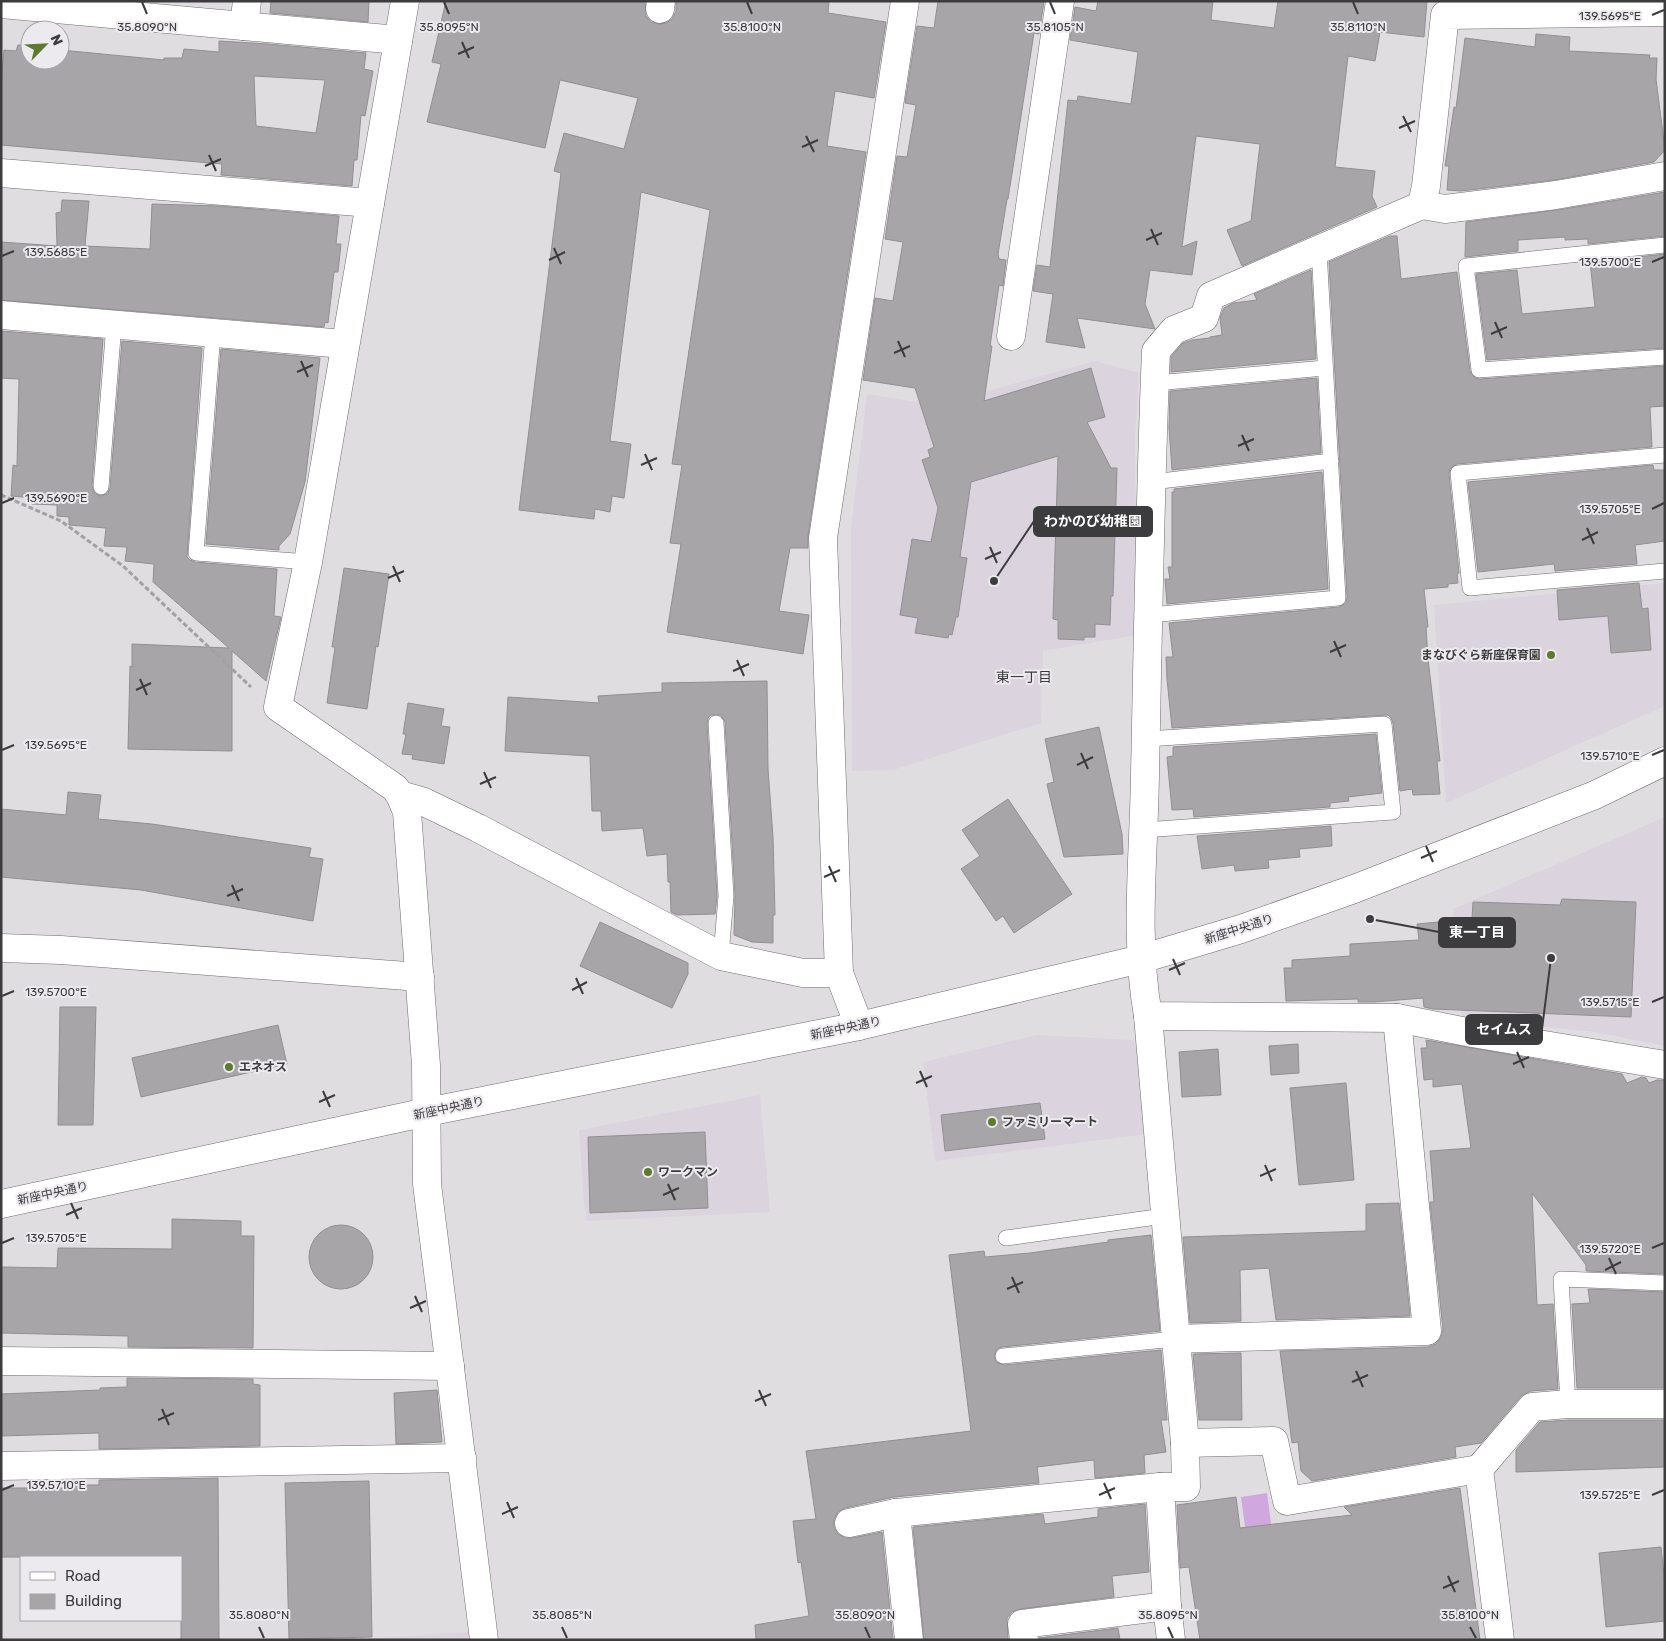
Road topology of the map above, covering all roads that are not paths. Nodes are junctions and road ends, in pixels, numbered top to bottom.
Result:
1 (404, 1) edge
2 (905, 1) edge
3 (1060, 1) edge
4 (1, 4) edge
5 (116, 8) edge
6 (1665, 12) edge
7 (245, 14) edge
8 (398, 40) junction
9 (1, 173) edge
10 (1665, 176) edge
11 (370, 203) junction
12 (1422, 206) junction
13 (1665, 245) edge
14 (1319, 249) junction
15 (1, 315) edge
16 (114, 324) junction
17 (214, 333) junction
18 (1011, 336) dead end
19 (344, 344) junction
20 (1665, 357) edge
21 (1326, 368) junction
22 (1155, 383) junction
23 (1665, 456) edge
24 (1331, 461) junction
25 (1152, 482) junction
26 (101, 487) dead end
27 (308, 562) junction
28 (1665, 571) edge
29 (1149, 615) junction
30 (716, 723) dead end
31 (1146, 739) junction
32 (1665, 761) edge
33 (400, 795) junction
34 (1144, 830) junction
35 (1, 948) edge
36 (721, 956) junction
37 (1142, 959) junction
38 (839, 973) junction
39 (420, 977) junction
40 (1148, 1016) junction
41 (1397, 1018) junction
42 (859, 1026) junction
43 (1665, 1065) edge
44 (427, 1112) junction
45 (1, 1204) edge
46 (1164, 1216) junction
47 (1006, 1238) dead end
48 (1665, 1283) edge
49 (1175, 1339) junction
50 (1004, 1356) dead end
51 (1, 1361) edge
52 (450, 1366) junction
53 (1568, 1404) junction
54 (1665, 1404) edge
55 (1185, 1443) junction
56 (462, 1458) junction
57 (1, 1466) edge
58 (1479, 1469) junction
59 (1160, 1487) junction
60 (896, 1514) junction
61 (849, 1523) dead end
62 (1167, 1606) junction
63 (484, 1640) edge
64 (909, 1640) edge
65 (1024, 1640) edge
66 (1171, 1640) edge
67 (1500, 1640) edge

1 - 8 street
2 - 38 street
3 - 18 street
4 - 5 street
5 - 7 street
6 - 12 street
7 - 8 street
8 - 11 street
9 - 11 street
10 - 12 street
11 - 19 street
12 - 14 street
13 - 20 lane
14 - 21 lane
14 - 22 street
15 - 16 street
16 - 17 street
16 - 26 lane
17 - 19 street
17 - 27 lane
19 - 27 street
21 - 22 lane
21 - 24 lane
22 - 25 street
23 - 28 lane
24 - 25 lane
24 - 29 lane
25 - 29 street
27 - 33 street
29 - 31 street
30 - 36 lane
31 - 34 street
31 - 34 lane
32 - 37 street, 新座中央通り
33 - 36 street
33 - 39 street
34 - 37 street
35 - 39 street
36 - 38 street
37 - 40 street
37 - 42 street, 新座中央通り
38 - 42 street
39 - 44 street
40 - 41 street
40 - 46 street
41 - 43 street
41 - 49 street
42 - 44 street, 新座中央通り
44 - 45 street, 新座中央通り
44 - 52 street
46 - 47 lane
46 - 49 street
48 - 53 lane
49 - 50 lane
49 - 55 street
51 - 52 street
52 - 56 street
53 - 54 street
53 - 58 street
55 - 58 street
55 - 59 street
56 - 57 street
56 - 63 street
58 - 67 street
59 - 60 street
59 - 62 street
60 - 61 street
60 - 64 street
62 - 65 street
62 - 66 street

